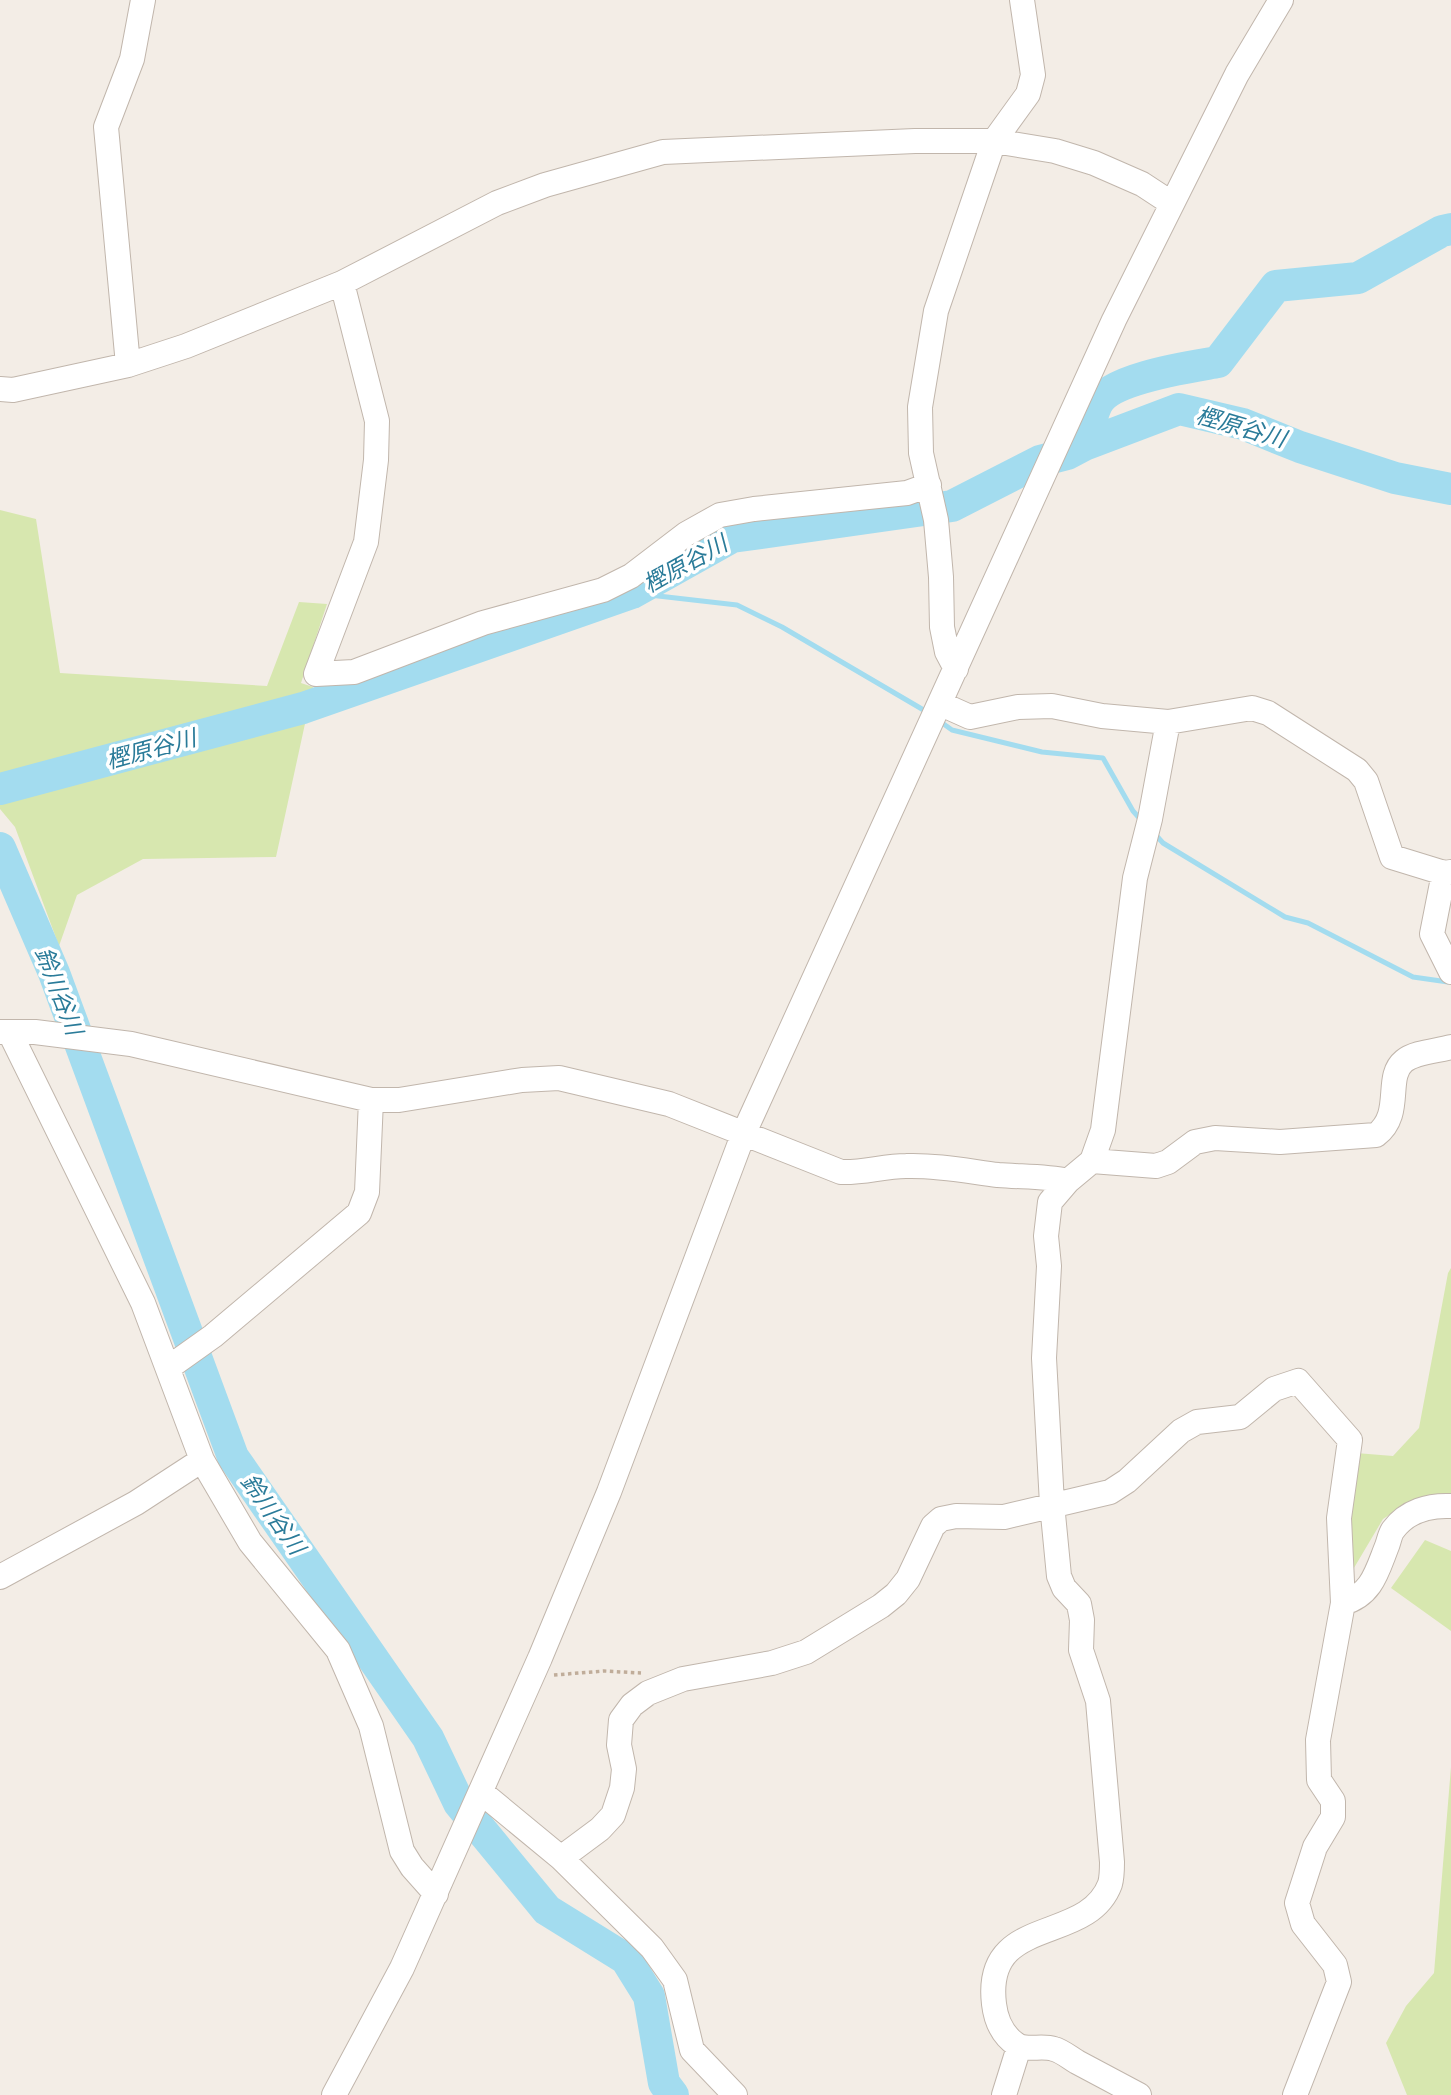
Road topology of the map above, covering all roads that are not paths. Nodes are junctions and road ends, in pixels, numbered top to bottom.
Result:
1 (142, 0) edge
2 (1022, 0) edge
3 (1281, 0) edge
4 (995, 141) junction
5 (1171, 203) junction
6 (342, 283) junction
7 (128, 365) junction
8 (0, 389) edge
9 (930, 489) junction
10 (956, 669) junction
11 (937, 713) junction
12 (1168, 722) junction
13 (1447, 873) edge
14 (1451, 972) edge
15 (5, 1032) edge
16 (1451, 1047) edge
17 (370, 1100) junction
18 (743, 1135) junction
19 (1092, 1161) junction
20 (1068, 1181) junction
21 (174, 1364) junction
22 (202, 1460) junction
23 (1052, 1504) junction
24 (1451, 1506) edge
25 (0, 1577) edge
26 (1343, 1603) junction
27 (479, 1796) junction
28 (561, 1858) junction
29 (436, 1894) junction
30 (1019, 2047) junction
31 (334, 2095) edge
32 (735, 2095) edge
33 (1004, 2095) edge
34 (1139, 2095) edge
35 (1295, 2095) edge

1 - 7 street
2 - 4 street
3 - 5 street
4 - 5 street
4 - 6 street
4 - 9 street
5 - 10 street
6 - 7 street
6 - 9 street
7 - 8 street
9 - 10 street
10 - 11 street
11 - 12 street
11 - 18 street
12 - 13 street
12 - 19 street
13 - 14 street
15 - 17 street
15 - 21 street
16 - 19 street
17 - 18 street
17 - 21 street
18 - 20 street
18 - 27 street
19 - 20 street
20 - 23 street
21 - 22 street
22 - 25 street
22 - 29 street
23 - 26 street
23 - 28 street
23 - 30 street
24 - 26 street
26 - 35 street
27 - 28 street
27 - 29 street
28 - 32 street
29 - 31 street
30 - 33 street
30 - 34 street

